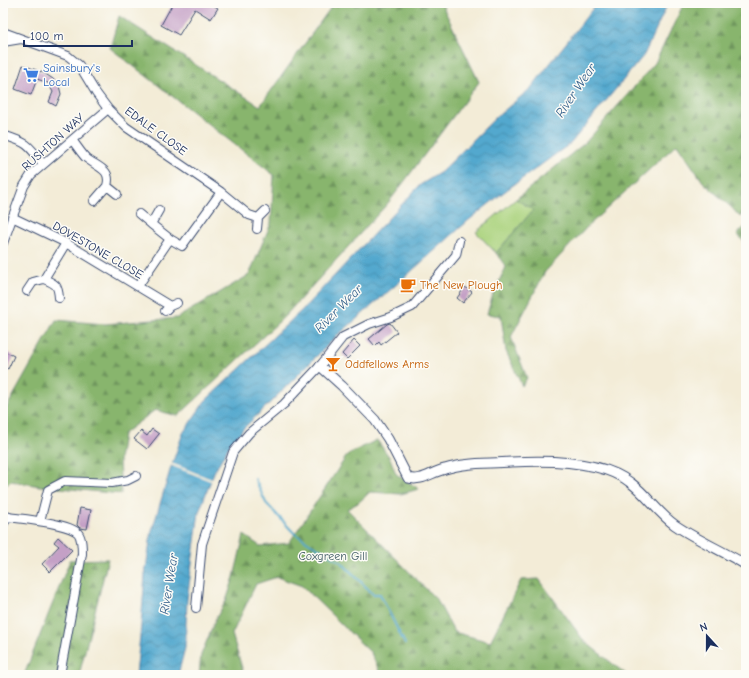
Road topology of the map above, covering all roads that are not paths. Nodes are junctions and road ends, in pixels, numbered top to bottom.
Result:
1 (3, 32) edge
2 (22, 38) junction
3 (3, 42) edge
4 (108, 109) junction
5 (3, 135) edge
6 (72, 140) junction
7 (43, 164) junction
8 (107, 186) junction
9 (221, 192) junction
10 (117, 194) dead end
11 (94, 201) dead end
12 (159, 210) dead end
13 (264, 211) dead end
14 (139, 214) dead end
15 (12, 217) junction
16 (258, 218) junction
17 (151, 224) junction
18 (257, 229) dead end
19 (170, 239) junction
20 (460, 242) dead end
21 (66, 243) junction
22 (3, 244) edge
23 (44, 279) junction
24 (138, 286) junction
25 (27, 290) dead end
26 (59, 298) dead end
27 (171, 307) dead end
28 (320, 366) junction
29 (136, 476) dead end
30 (6, 520) edge
31 (40, 521) junction
32 (746, 565) edge
33 (196, 608) dead end
34 (60, 675) edge

1 - 2 street, EDALE CLOSE
2 - 3 street
2 - 4 street, EDALE CLOSE
4 - 6 street, RUSHTON WAY
4 - 9 street, EDALE CLOSE
5 - 7 street
6 - 7 street, RUSHTON WAY
6 - 8 street
7 - 15 street, RUSHTON WAY
8 - 10 street
8 - 11 street
9 - 16 street, EDALE CLOSE
9 - 19 street
12 - 17 street
13 - 16 street
14 - 17 street
15 - 21 street, DOVESTONE CLOSE
15 - 22 street, RUSHTON WAY
16 - 18 street
17 - 19 street
19 - 24 street
20 - 28 street
21 - 23 street
21 - 24 street, DOVESTONE CLOSE
23 - 25 street
23 - 26 street
24 - 27 street, DOVESTONE CLOSE
28 - 32 street
28 - 33 street
29 - 31 street
30 - 31 street
31 - 34 street

